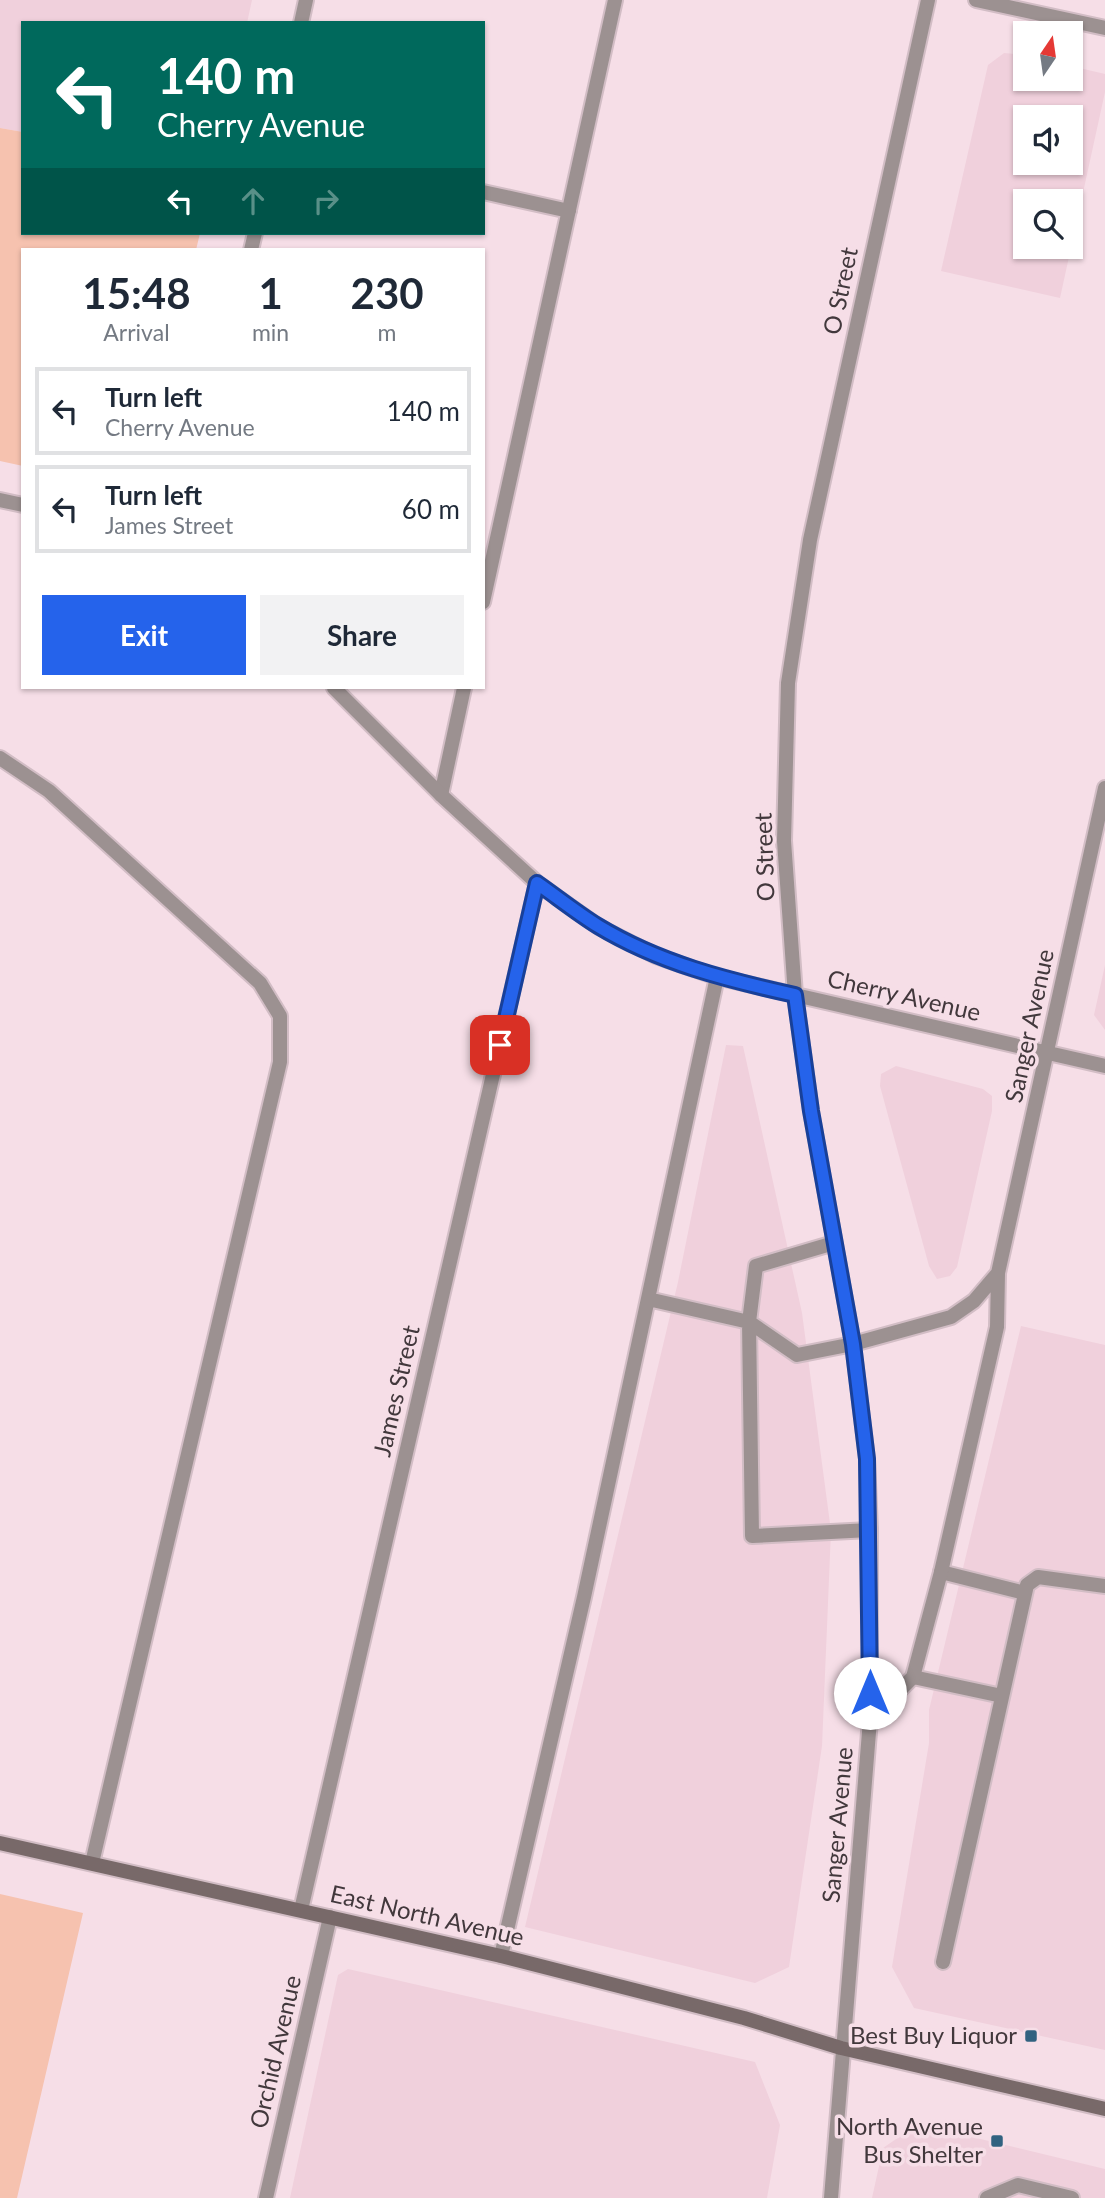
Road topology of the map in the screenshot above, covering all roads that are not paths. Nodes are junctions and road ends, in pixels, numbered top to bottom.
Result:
1 (306, 0) edge
2 (615, 0) edge
3 (928, 0) edge
4 (976, 0) edge
5 (301, 21) edge
6 (1105, 28) edge
7 (485, 192) edge
8 (569, 211) junction
9 (0, 500) edge
10 (21, 505) edge
11 (485, 593) edge
12 (335, 689) edge
13 (464, 689) edge
14 (0, 758) edge
15 (1105, 788) edge
16 (441, 794) junction
17 (537, 883) junction
18 (717, 977) junction
19 (795, 995) junction
20 (1048, 1052) junction
21 (1105, 1066) edge
22 (834, 1243) junction
23 (998, 1273) junction
24 (648, 1299) junction
25 (750, 1322) junction
26 (853, 1344) junction
27 (870, 1530) junction
28 (941, 1572) junction
29 (1105, 1586) edge
30 (1026, 1593) junction
31 (914, 1677) junction
32 (1002, 1696) junction
33 (870, 1720) junction
34 (0, 1843) edge
35 (92, 1863) junction
36 (301, 1910) junction
37 (330, 1917) junction
38 (501, 1955) junction
39 (943, 1962) dead end
40 (841, 2048) junction
41 (1105, 2109) edge
42 (266, 2198) edge
43 (831, 2198) edge
44 (986, 2198) edge
45 (1072, 2198) edge

1 - 5 street
2 - 8 street
3 - 19 street, O Street
4 - 6 street
7 - 8 street
8 - 11 street
9 - 10 street
12 - 16 street, Cherry Avenue
13 - 16 street
14 - 35 street
15 - 20 street, Sanger Avenue
16 - 17 street, Cherry Avenue
17 - 18 street, Cherry Avenue
17 - 36 street, James Street
18 - 19 street, Cherry Avenue
18 - 24 street
19 - 20 street, Cherry Avenue
19 - 22 street, O Street
20 - 21 street, Cherry Avenue
20 - 23 street, Sanger Avenue
22 - 25 street
22 - 26 street, O Street
23 - 26 street, Sanger Avenue
23 - 28 street, Sanger Avenue
24 - 25 street
24 - 38 street
25 - 26 street, Sanger Avenue
25 - 27 street
26 - 27 street, O Street
27 - 33 street, O Street
28 - 30 street
28 - 31 street, Sanger Avenue
29 - 30 street
30 - 32 street
31 - 32 street
31 - 33 street, Sanger Avenue
32 - 39 street
33 - 40 street, Sanger Avenue
34 - 35 street, East North Avenue
35 - 36 street, East North Avenue
36 - 37 street, East North Avenue
37 - 38 street, East North Avenue
37 - 42 street, Orchid Avenue
38 - 40 street, East North Avenue
40 - 41 street, East North Avenue
40 - 43 street, Sanger Avenue
44 - 45 street

